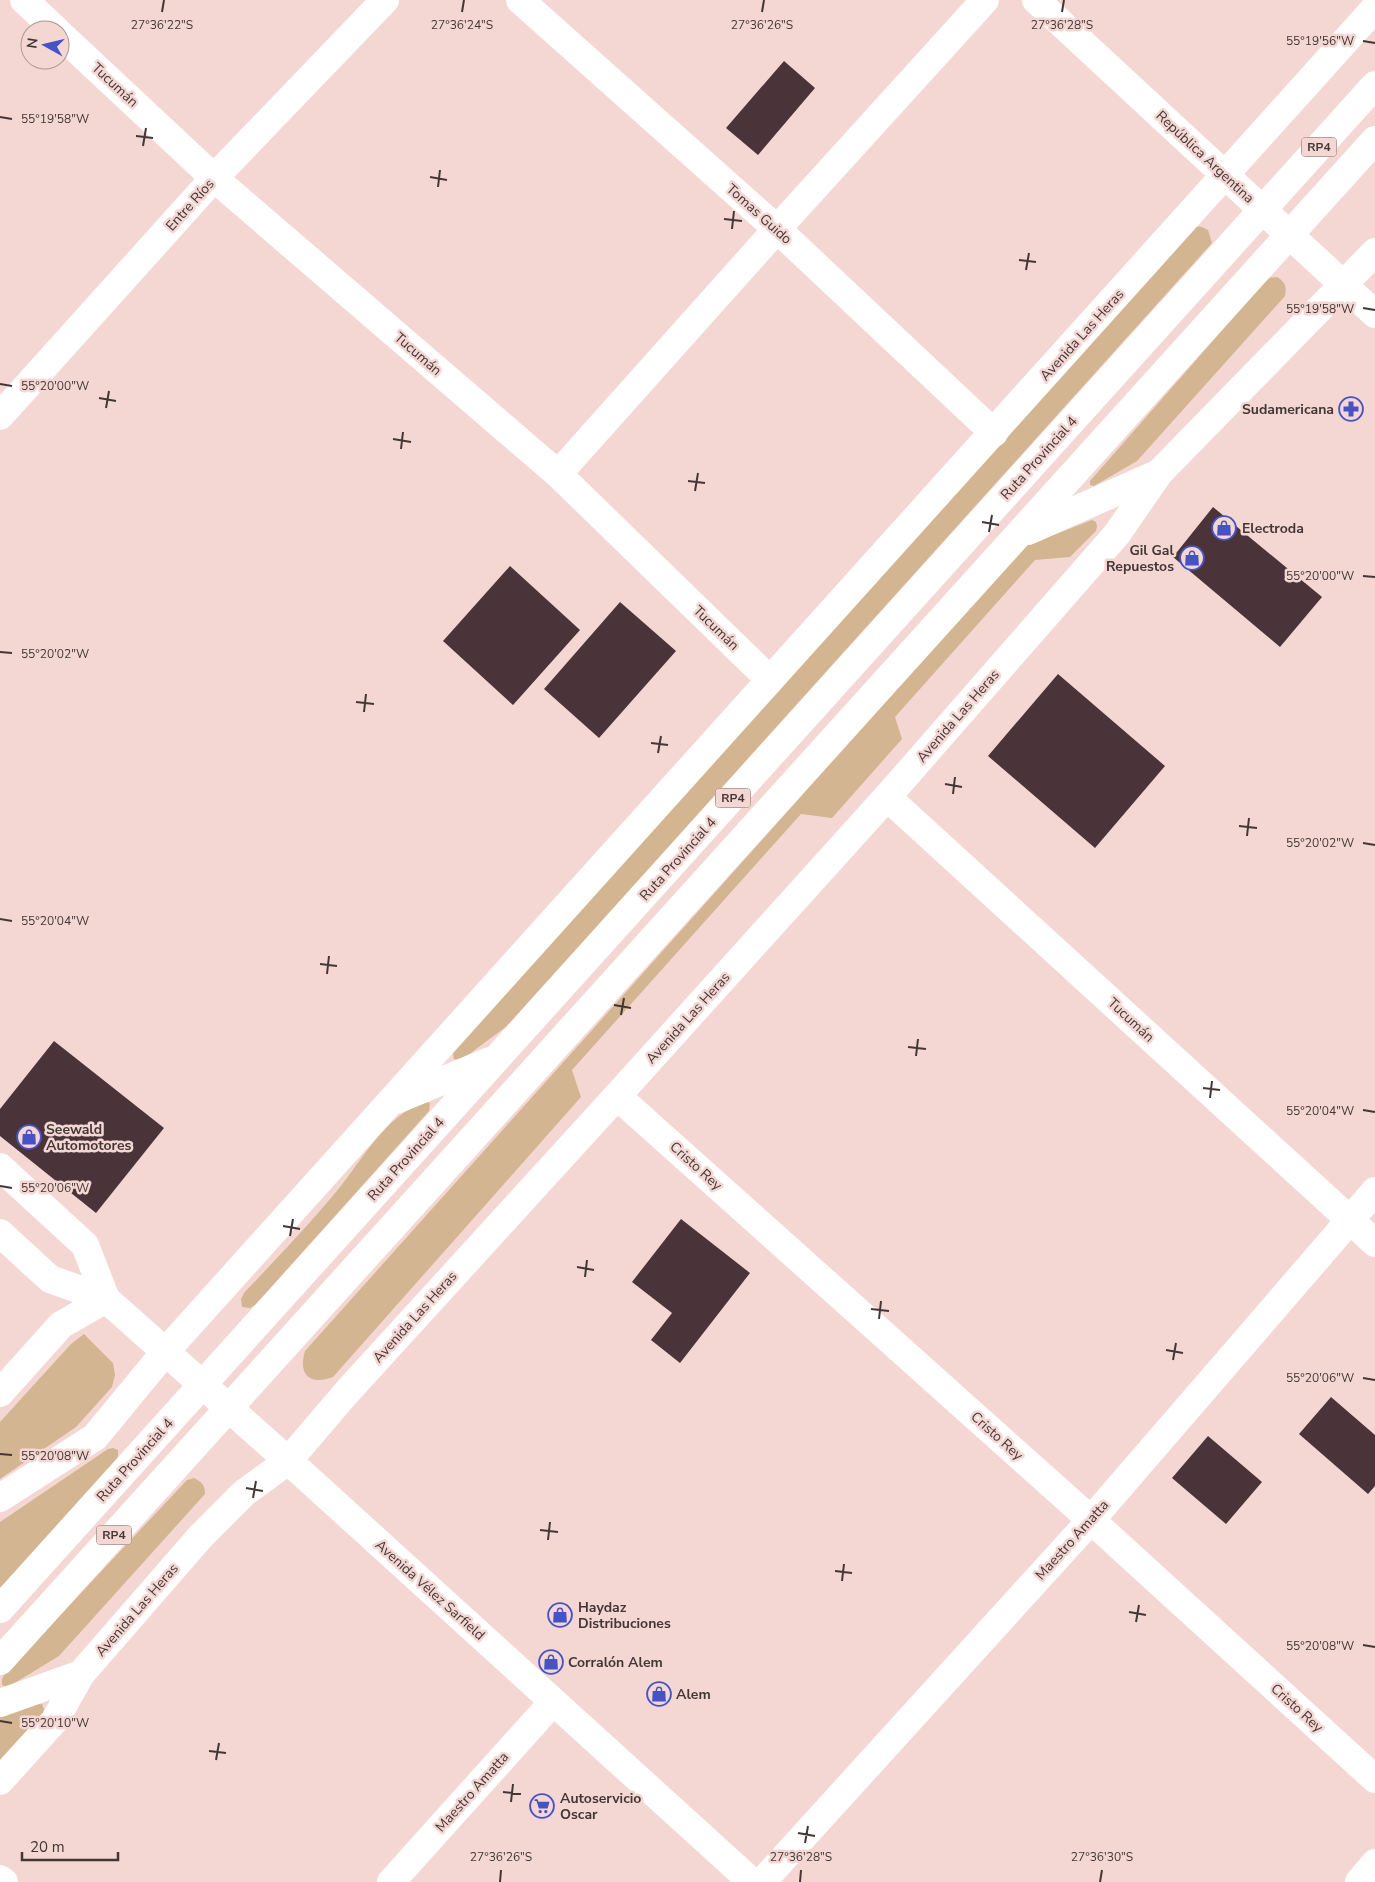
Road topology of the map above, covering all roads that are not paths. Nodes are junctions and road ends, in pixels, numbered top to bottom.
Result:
1 (24, 0) edge
2 (385, 0) edge
3 (520, 0) edge
4 (986, 0) edge
5 (1036, 0) edge
6 (1375, 8) edge
7 (45, 20) edge
8 (70, 43) edge
9 (1375, 85) edge
10 (1375, 140) edge
11 (1224, 175) junction
12 (214, 178) junction
13 (1262, 210) junction
14 (777, 229) junction
15 (1289, 235) junction
16 (1375, 252) edge
17 (1344, 286) junction
18 (1375, 314) edge
19 (0, 416) edge
20 (994, 433) junction
21 (1159, 473) junction
22 (558, 474) junction
23 (1017, 536) junction
24 (770, 680) junction
25 (888, 797) junction
26 (499, 1057) junction
27 (618, 1096) junction
28 (390, 1102) junction
29 (0, 1167) edge
30 (1375, 1191) edge
31 (1349, 1220) junction
32 (0, 1233) edge
33 (1375, 1243) edge
34 (106, 1300) junction
35 (165, 1352) junction
36 (203, 1385) junction
37 (0, 1393) edge
38 (229, 1408) junction
39 (288, 1461) junction
40 (0, 1498) edge
41 (1091, 1520) junction
42 (0, 1609) edge
43 (0, 1661) edge
44 (81, 1674) junction
45 (0, 1702) edge
46 (553, 1702) junction
47 (1375, 1779) edge
48 (0, 1781) edge
49 (1375, 1863) edge
50 (0, 1878) edge
51 (4, 1882) edge
52 (391, 1882) edge
53 (752, 1882) edge
54 (762, 1882) edge
55 (1359, 1882) edge

1 - 7 main road
2 - 12 main road, Entre Ríos
3 - 14 main road, Tomas Guido
4 - 14 main road
5 - 11 main road, República Argentina
6 - 11 main road, Avenida Las Heras
8 - 12 main road, Tucumán
9 - 13 main road, Ruta Provincial 4 / RP4
10 - 15 main road, RP4
11 - 13 main road, República Argentina
11 - 20 main road, Avenida Las Heras
12 - 19 main road, Entre Ríos
12 - 22 main road, Tucumán
13 - 15 main road, República Argentina
13 - 26 main road, Ruta Provincial 4 / RP4
14 - 20 main road, Tomas Guido
14 - 22 main road
15 - 17 main road, República Argentina
15 - 23 main road, RP4
16 - 17 main road, Avenida Las Heras
17 - 18 main road, República Argentina
17 - 21 main road, Avenida Las Heras
20 - 24 main road, Avenida Las Heras
21 - 23 main road
21 - 25 main road, Avenida Las Heras
22 - 24 main road, Tucumán
23 - 38 main road, RP4
24 - 28 main road, Avenida Las Heras
25 - 27 main road, Avenida Las Heras
25 - 31 main road, Tucumán
26 - 28 main road
26 - 36 main road, Ruta Provincial 4 / RP4
27 - 39 main road, Avenida Las Heras
27 - 41 main road, Cristo Rey
28 - 35 main road, Avenida Las Heras
29 - 34 main road, Avenida Vélez Sarfield
30 - 31 main road, Maestro Amatta
31 - 33 main road, Tucumán
31 - 41 main road, Maestro Amatta
32 - 34 main road, Avenida Vélez Sarfield
34 - 35 main road, Avenida Vélez Sarfield
34 - 37 main road
35 - 36 main road, Avenida Vélez Sarfield
35 - 40 main road, Avenida Las Heras
36 - 38 main road, Avenida Vélez Sarfield
36 - 42 main road, Ruta Provincial 4 / RP4
38 - 39 main road, Avenida Vélez Sarfield
38 - 43 main road, RP4
39 - 44 main road, Avenida Las Heras
39 - 46 main road, Avenida Vélez Sarfield
41 - 47 main road, Cristo Rey
41 - 54 main road, Maestro Amatta
44 - 45 main road
44 - 48 main road, Avenida Las Heras
46 - 52 main road, Maestro Amatta
46 - 53 main road, Avenida Vélez Sarfield
49 - 55 main road
50 - 51 main road

